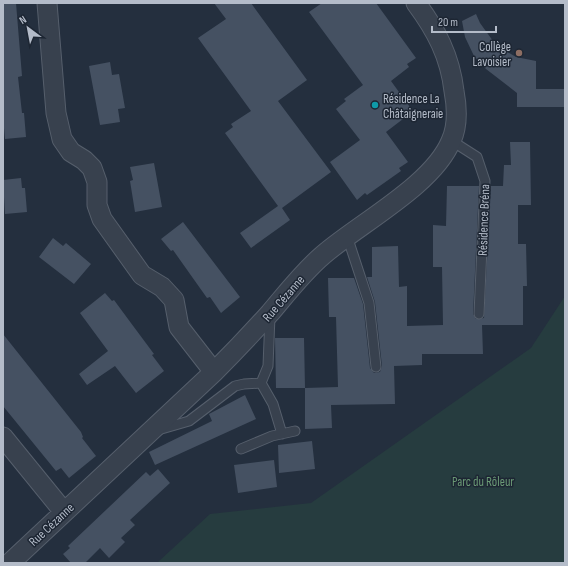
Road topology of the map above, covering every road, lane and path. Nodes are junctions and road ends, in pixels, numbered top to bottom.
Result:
1 (47, 3) edge
2 (416, 3) edge
3 (452, 141) junction
4 (347, 236) junction
5 (270, 313) junction
6 (479, 314) dead end
7 (376, 367) dead end
8 (214, 372) junction
9 (261, 383) junction
10 (152, 431) junction
11 (295, 431) dead end
12 (282, 434) junction
13 (3, 437) edge
14 (241, 449) dead end
15 (64, 512) junction
16 (10, 563) edge

1 - 8 street
2 - 3 street, Rue Cézanne
3 - 4 street, Rue Cézanne
3 - 6 lane, Résidence Bréna
4 - 5 street, Rue Cézanne
4 - 7 lane
5 - 8 street, Rue Cézanne
5 - 9 lane
8 - 10 street, Rue Cézanne
9 - 10 lane
9 - 12 lane
10 - 15 street, Rue Cézanne
11 - 12 lane
12 - 14 lane
13 - 15 street
15 - 16 street, Rue Cézanne

